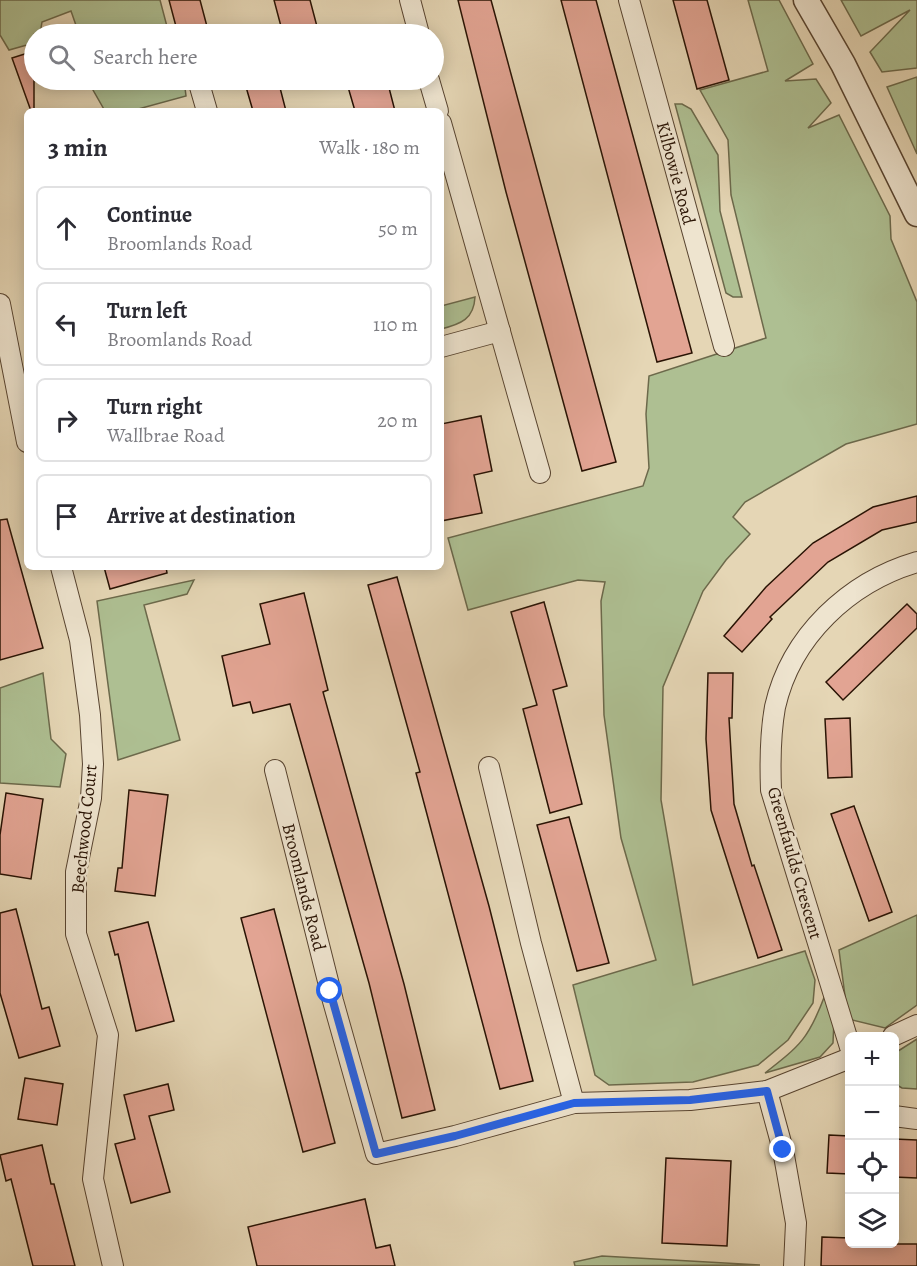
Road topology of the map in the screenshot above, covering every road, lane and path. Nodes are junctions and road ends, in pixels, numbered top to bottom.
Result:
1 (410, 0) edge
2 (629, 0) edge
3 (806, 0) edge
4 (416, 24) edge
5 (201, 90) edge
6 (432, 90) edge
7 (206, 108) edge
8 (437, 108) edge
9 (444, 134) edge
10 (917, 214) edge
11 (0, 304) edge
12 (500, 331) junction
13 (444, 346) edge
14 (724, 346) dead end
15 (24, 427) edge
16 (540, 473) dead end
17 (917, 562) edge
18 (62, 570) edge
19 (489, 767) dead end
20 (275, 770) dead end
21 (917, 1025) edge
22 (899, 1033) edge
23 (845, 1034) edge
24 (845, 1060) edge
25 (767, 1091) junction
26 (574, 1103) junction
27 (899, 1117) edge
28 (917, 1119) edge
29 (113, 1266) edge
30 (794, 1266) edge

1 - 4 street
2 - 14 street, Kilbowie Road
3 - 10 street
5 - 7 street
6 - 8 street
9 - 12 street
11 - 15 street
12 - 13 street
12 - 16 street
17 - 23 street, Greenfaulds Crescent
18 - 29 street, Beechwood Court
19 - 26 street
20 - 26 street, Broomlands Road
21 - 22 street
24 - 25 street, Broomlands Road
25 - 26 street, Broomlands Road
25 - 30 street
27 - 28 street

